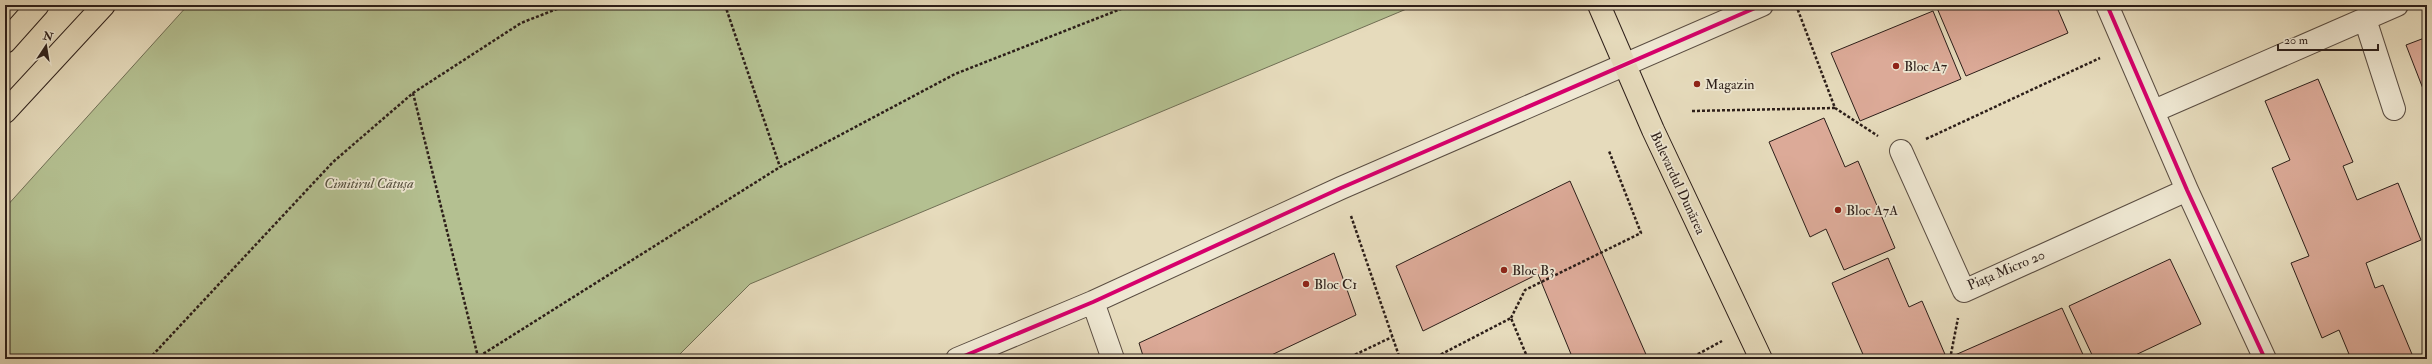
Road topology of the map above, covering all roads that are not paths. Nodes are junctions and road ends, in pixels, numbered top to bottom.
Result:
1 (38, 5) edge
2 (104, 5) edge
3 (1599, 5) edge
4 (1762, 5) edge
5 (2107, 5) edge
6 (2397, 5) edge
7 (2365, 19) junction
8 (5, 42) edge
9 (1626, 65) junction
10 (2394, 109) dead end
11 (2154, 111) junction
12 (5, 112) edge
13 (1901, 151) road end
14 (2187, 190) junction
15 (1093, 302) junction
16 (957, 359) edge
17 (1113, 359) edge
18 (1761, 359) edge
19 (2264, 359) edge

1 - 8 main road
2 - 12 main road
3 - 9 main road, Bulevardul Dunărea
4 - 9 street
5 - 11 street
6 - 7 street
7 - 10 street
7 - 11 street
9 - 15 street
9 - 18 main road, Bulevardul Dunărea
11 - 14 street
13 - 14 street, Piața Micro 20
14 - 19 street
15 - 16 street
15 - 17 street

